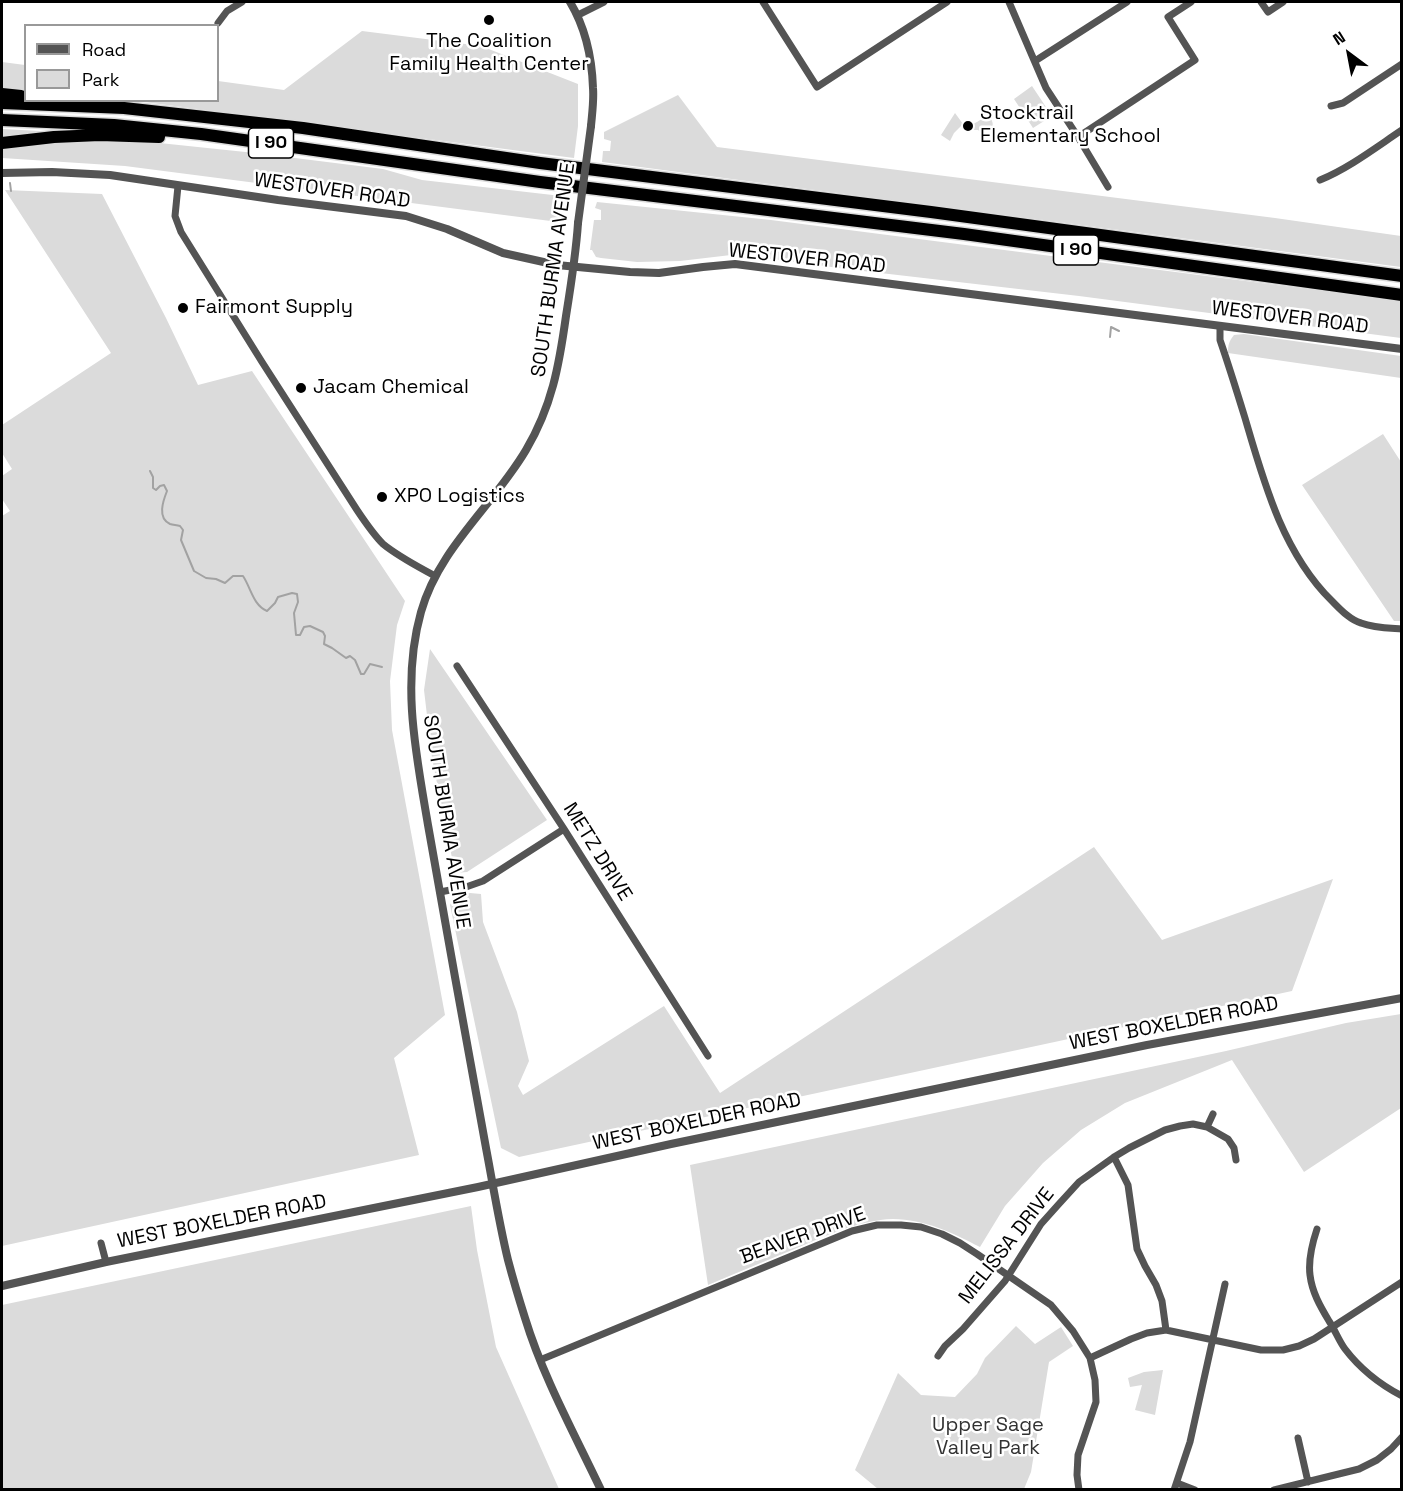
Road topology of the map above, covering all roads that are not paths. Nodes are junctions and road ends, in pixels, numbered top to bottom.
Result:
1 (242, 2) edge
2 (570, 2) edge
3 (604, 2) edge
4 (763, 2) edge
5 (947, 2) edge
6 (1009, 2) edge
7 (1127, 2) edge
8 (1191, 2) edge
9 (1261, 2) edge
10 (1283, 2) edge
11 (578, 15) junction
12 (218, 23) dead end
13 (1035, 61) junction
14 (1401, 64) edge
15 (2, 94) edge
16 (24, 97) edge
17 (77, 102) edge
18 (2, 103) edge
19 (1330, 106) dead end
20 (124, 108) junction
21 (2, 120) edge
22 (1401, 130) edge
23 (1078, 137) junction
24 (2, 143) edge
25 (282, 145) junction
26 (2, 173) edge
27 (1320, 180) dead end
28 (178, 186) junction
29 (1108, 187) dead end
30 (574, 267) junction
31 (1401, 276) edge
32 (1401, 295) edge
33 (1220, 326) junction
34 (1401, 349) edge
35 (435, 576) junction
36 (1401, 629) edge
37 (457, 666) dead end
38 (564, 829) junction
39 (440, 891) junction
40 (1401, 998) edge
41 (708, 1056) dead end
42 (1213, 1114) dead end
43 (1207, 1127) junction
44 (1114, 1158) junction
45 (1236, 1160) dead end
46 (493, 1183) junction
47 (1317, 1229) dead end
48 (101, 1243) dead end
49 (105, 1262) junction
50 (1010, 1275) junction
51 (1401, 1282) edge
52 (1225, 1284) dead end
53 (2, 1286) edge
54 (1333, 1327) junction
55 (1166, 1330) junction
56 (1213, 1340) junction
57 (938, 1356) dead end
58 (1090, 1358) junction
59 (540, 1360) junction
60 (1401, 1396) edge
61 (1401, 1437) edge
62 (1298, 1438) dead end
63 (1308, 1482) junction
64 (1175, 1486) edge
65 (601, 1490) edge
66 (1079, 1490) edge
67 (1195, 1490) edge
68 (1274, 1490) edge

1 - 12 street
2 - 11 street, SOUTH BURMA AVENUE
3 - 11 street
4 - 5 street
6 - 13 street
7 - 13 street
8 - 23 street
9 - 10 street
11 - 30 street, SOUTH BURMA AVENUE, bridge
13 - 23 street
14 - 19 street
15 - 16 highway
17 - 20 highway, I 90
18 - 20 highway, I 90
20 - 31 highway, I 90
21 - 25 highway, I 90
22 - 27 street
23 - 29 street
24 - 25 highway, I 90
25 - 32 highway, I 90
26 - 28 street, WESTOVER ROAD
28 - 30 street, WESTOVER ROAD
28 - 35 street
30 - 33 street, WESTOVER ROAD
30 - 35 street, SOUTH BURMA AVENUE
33 - 34 street, WESTOVER ROAD
33 - 36 street
35 - 39 street, SOUTH BURMA AVENUE
37 - 38 street, METZ DRIVE
38 - 39 street
38 - 41 street, METZ DRIVE
39 - 46 street, SOUTH BURMA AVENUE
40 - 46 street, WEST BOXELDER ROAD
42 - 43 street
43 - 44 street, MELISSA DRIVE
43 - 45 street, MELISSA DRIVE
44 - 50 street, MELISSA DRIVE
44 - 55 street
46 - 49 street, WEST BOXELDER ROAD
46 - 59 street, SOUTH BURMA AVENUE
47 - 54 street
48 - 49 street
49 - 53 street, WEST BOXELDER ROAD
50 - 57 street, MELISSA DRIVE
50 - 58 street, BEAVER DRIVE
50 - 59 street, BEAVER DRIVE
51 - 54 street
52 - 56 street
54 - 56 street
54 - 60 street
55 - 56 street
55 - 58 street
56 - 64 street
58 - 66 street, BEAVER DRIVE
59 - 65 street, SOUTH BURMA AVENUE
61 - 63 street
62 - 63 street
63 - 68 street
64 - 67 street

